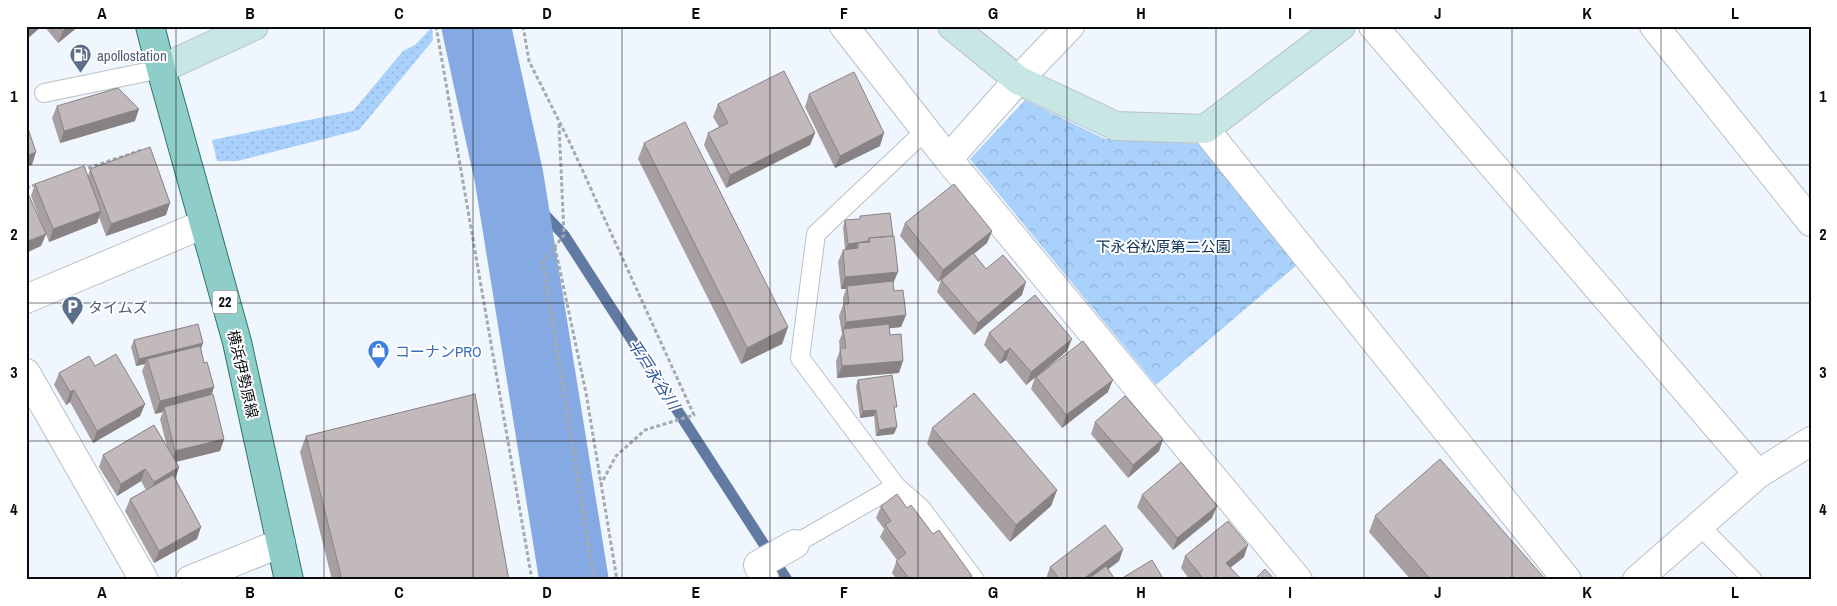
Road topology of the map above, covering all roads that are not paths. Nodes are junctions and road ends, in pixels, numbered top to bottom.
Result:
1 (150, 26) edge
2 (254, 26) edge
3 (844, 26) edge
4 (952, 26) edge
5 (1070, 26) edge
6 (1341, 26) edge
7 (1373, 26) edge
8 (1654, 26) edge
9 (161, 69) junction
10 (1018, 80) junction
11 (44, 93) dead end
12 (1205, 129) junction
13 (926, 130) junction
14 (948, 159) junction
15 (1810, 218) edge
16 (204, 224) junction
17 (26, 299) edge
18 (26, 373) edge
19 (1811, 441) edge
20 (1758, 474) junction
21 (896, 486) junction
22 (1699, 526) junction
23 (281, 543) junction
24 (795, 544) joint
25 (761, 572) edge
26 (144, 580) edge
27 (190, 580) edge
28 (289, 580) edge
29 (975, 580) edge
30 (1298, 580) edge
31 (1567, 580) edge
32 (1637, 580) edge
33 (1753, 580) edge

1 - 9 main road, 横浜伊勢原線 / 22
2 - 9 street
3 - 13 street
4 - 10 street
5 - 10 street
6 - 12 street
7 - 20 street
8 - 15 street
9 - 11 lane
9 - 16 main road, 横浜伊勢原線 / 22
10 - 12 street
10 - 14 street
12 - 31 street
13 - 14 street
13 - 21 lane
14 - 30 street
16 - 17 street
16 - 23 main road, 横浜伊勢原線 / 22
18 - 26 street
19 - 20 street
20 - 22 street
21 - 24 lane
21 - 29 lane
22 - 32 street
22 - 33 lane
23 - 27 street
23 - 28 main road, 横浜伊勢原線 / 22
24 - 25 street

